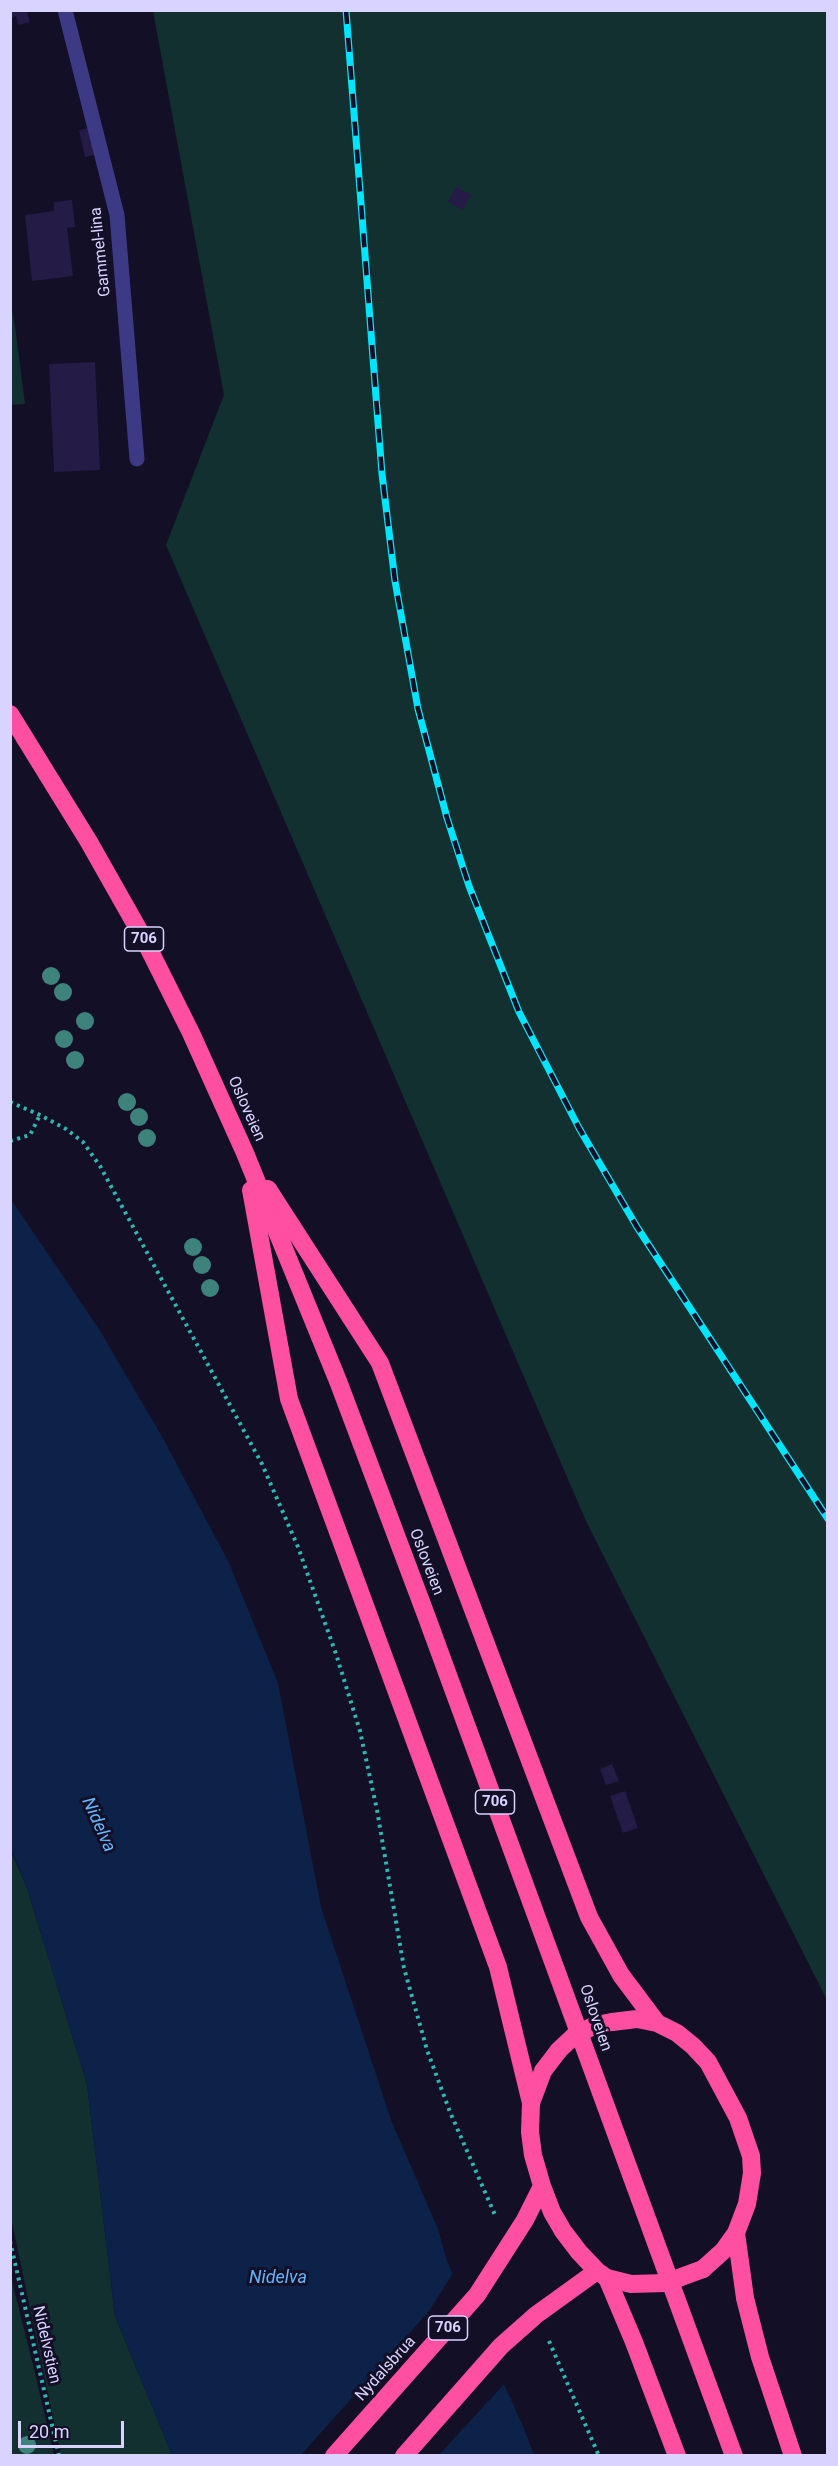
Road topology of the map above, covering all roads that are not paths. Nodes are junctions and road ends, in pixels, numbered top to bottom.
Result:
1 (65, 10) edge
2 (137, 459) dead end
3 (10, 714) edge
4 (245, 1153) junction
5 (657, 2023) junction
6 (531, 2103) junction
7 (542, 2186) junction
8 (736, 2234) junction
9 (602, 2275) junction
10 (334, 2456) edge
11 (404, 2456) edge
12 (677, 2456) edge
13 (734, 2456) edge
14 (793, 2456) edge

1 - 2 street, Gammel-lina
3 - 4 highway, Osloveien / 706
4 - 5 highway, 706
4 - 6 highway, 706
4 - 13 highway, Osloveien / 706
5 - 6 highway, 706, bridge
5 - 8 highway, 706
6 - 7 highway, 706, bridge
7 - 9 highway, 706, bridge
7 - 10 highway, Nydalsbrua / 706, bridge
8 - 9 highway, 706, bridge
8 - 14 highway, 706
9 - 11 highway, bridge
9 - 12 highway, 706

